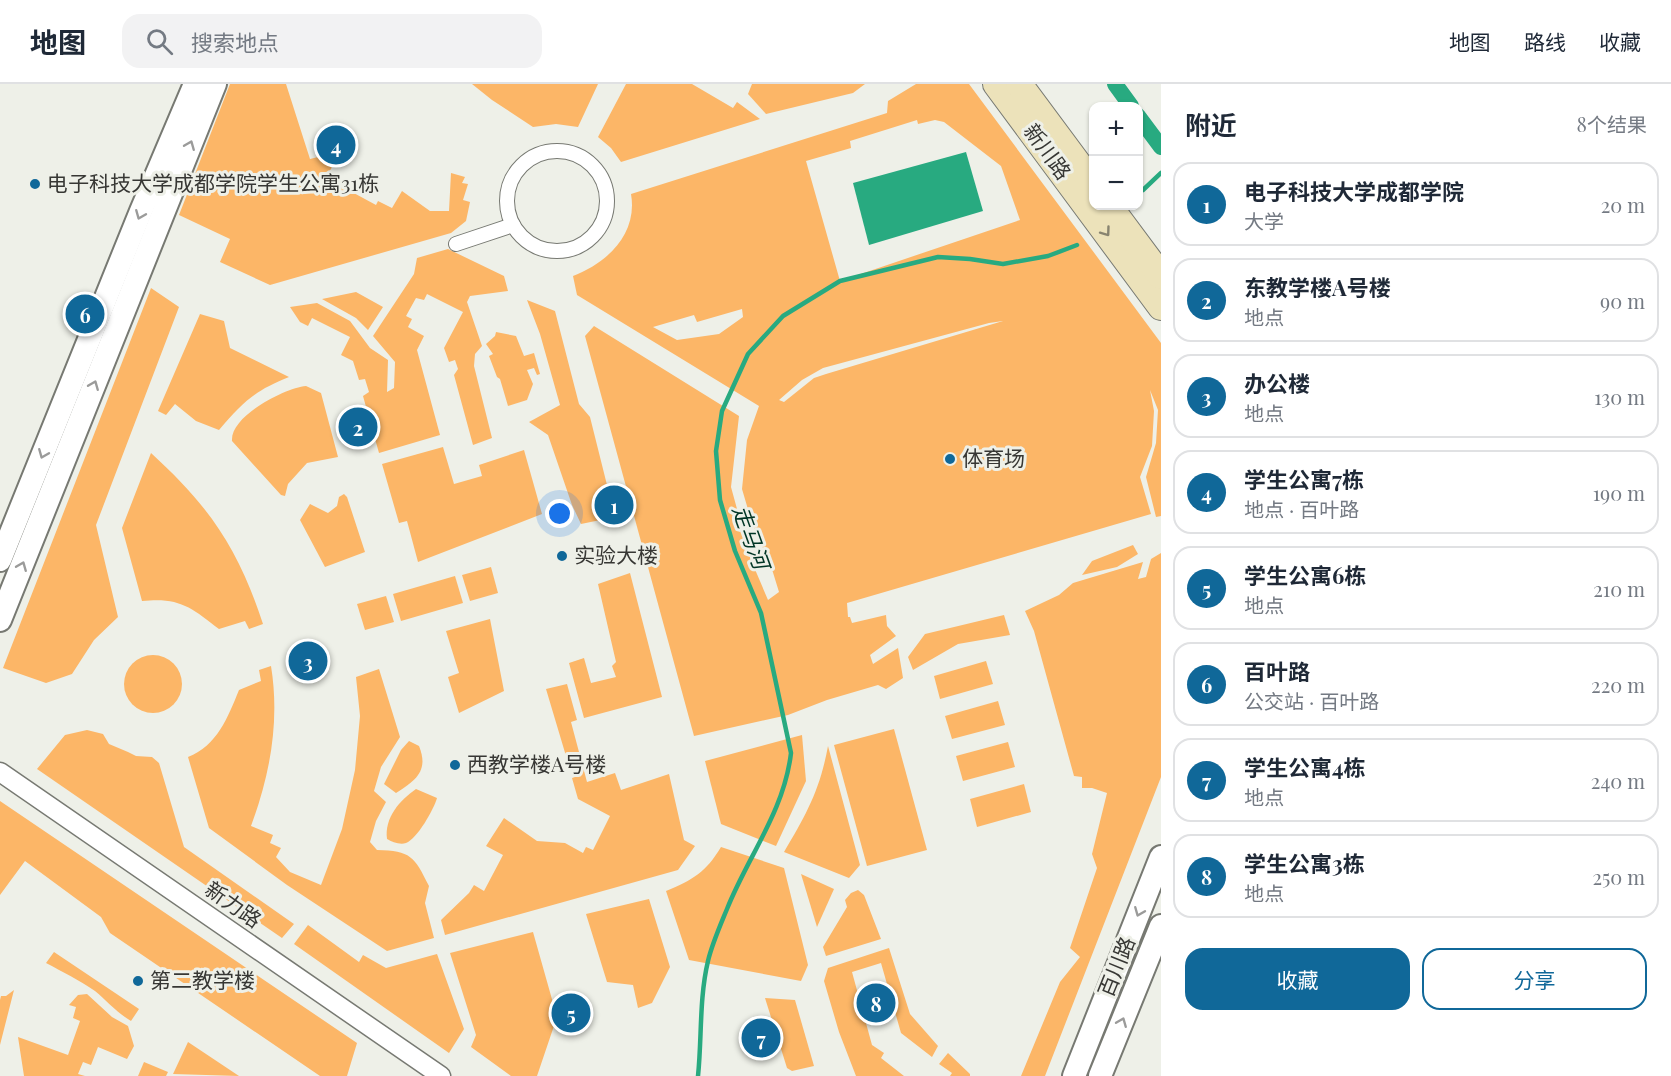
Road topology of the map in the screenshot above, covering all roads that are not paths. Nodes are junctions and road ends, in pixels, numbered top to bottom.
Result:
1 (195, 84) edge
2 (214, 84) edge
3 (996, 84) edge
4 (1019, 84) edge
5 (1089, 178) edge
6 (1112, 210) edge
7 (513, 225) junction
8 (456, 244) dead end
9 (1161, 276) edge
10 (1161, 308) edge
11 (0, 560) edge
12 (0, 620) edge
13 (0, 772) edge
14 (1161, 857) edge
15 (1161, 926) edge
16 (441, 1076) edge
17 (1074, 1076) edge
18 (1100, 1076) edge

1 -> 11 street
12 -> 2 street
3 -> 10 main road, 新川路
4 - 5 main road, 新川路
6 - 9 main road
7 - 7 street
7 - 8 street
13 - 16 street, 新力路
14 -> 17 street, 百川路
18 -> 15 street, 百川路

